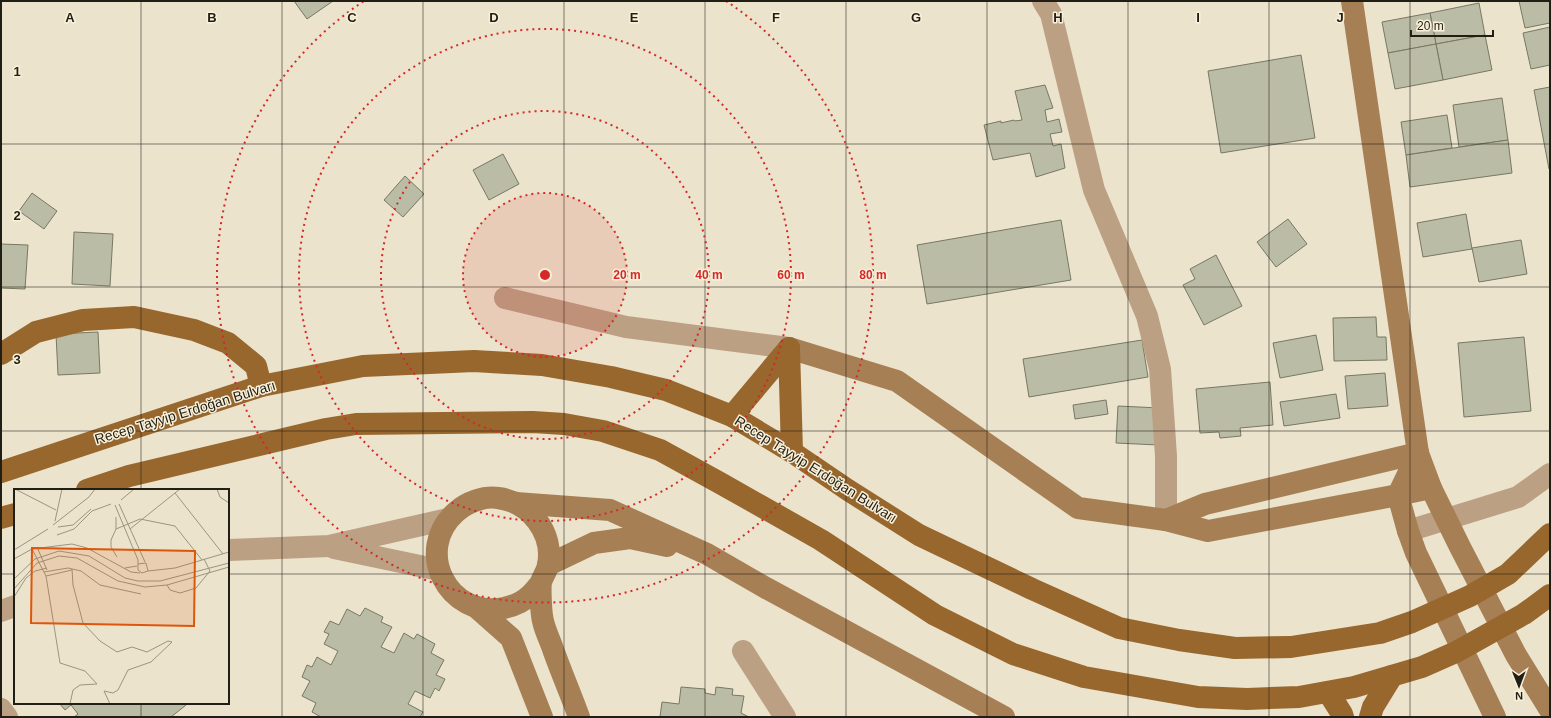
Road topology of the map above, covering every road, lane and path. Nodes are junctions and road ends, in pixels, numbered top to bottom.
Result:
1 (1043, 1) edge
2 (1352, 1) edge
3 (505, 298) dead end
4 (789, 348) junction
5 (1, 354) edge
6 (261, 386) junction
7 (732, 416) junction
8 (792, 452) junction
9 (1418, 453) junction
10 (1, 472) edge
11 (1550, 474) edge
12 (1431, 488) junction
13 (90, 489) edge
14 (1398, 495) junction
15 (516, 503) junction
16 (14, 514) edge
17 (1, 518) edge
18 (448, 519) junction
19 (1446, 519) junction
20 (1166, 520) junction
21 (1408, 531) junction
22 (1550, 534) edge
23 (329, 546) junction
24 (229, 550) edge
25 (707, 554) junction
26 (439, 570) junction
27 (544, 574) junction
28 (1550, 595) edge
29 (14, 606) edge
30 (476, 607) junction
31 (1, 611) edge
32 (743, 651) dead end
33 (1392, 676) junction
34 (1328, 692) junction
35 (1, 709) edge
36 (1550, 710) edge
37 (1550, 714) edge
38 (7, 717) edge
39 (542, 717) edge
40 (579, 717) edge
41 (785, 717) edge
42 (1004, 717) edge
43 (1343, 717) edge
44 (1370, 717) edge
45 (1495, 717) edge
46 (1540, 717) edge

1 - 20 street
2 - 9 street
3 - 4 street
4 - 7 main road
4 - 8 main road
4 - 20 street
5 - 6 main road
6 - 7 main road, Recep Tayyip Erdoğan Bulvarı
6 - 10 main road, Recep Tayyip Erdoğan Bulvarı
7 - 8 main road, Recep Tayyip Erdoğan Bulvarı
8 - 22 main road, Recep Tayyip Erdoğan Bulvarı
9 - 12 street
9 - 14 street
9 - 20 street
11 - 19 street
12 - 14 street
12 - 19 street
13 - 34 main road
14 - 20 street
14 - 21 street
15 - 18 street
15 - 25 street
15 - 27 street
16 - 17 main road
18 - 23 street
18 - 26 street
19 - 21 street
19 - 36 street
21 - 45 street
23 - 24 street
23 - 26 street
25 - 27 street
25 - 42 street
26 - 30 street
27 - 30 street
27 - 40 street
28 - 33 main road
29 - 31 street
30 - 39 street
32 - 41 street
33 - 34 main road
33 - 44 main road
34 - 43 main road
35 - 38 street
37 - 46 street

